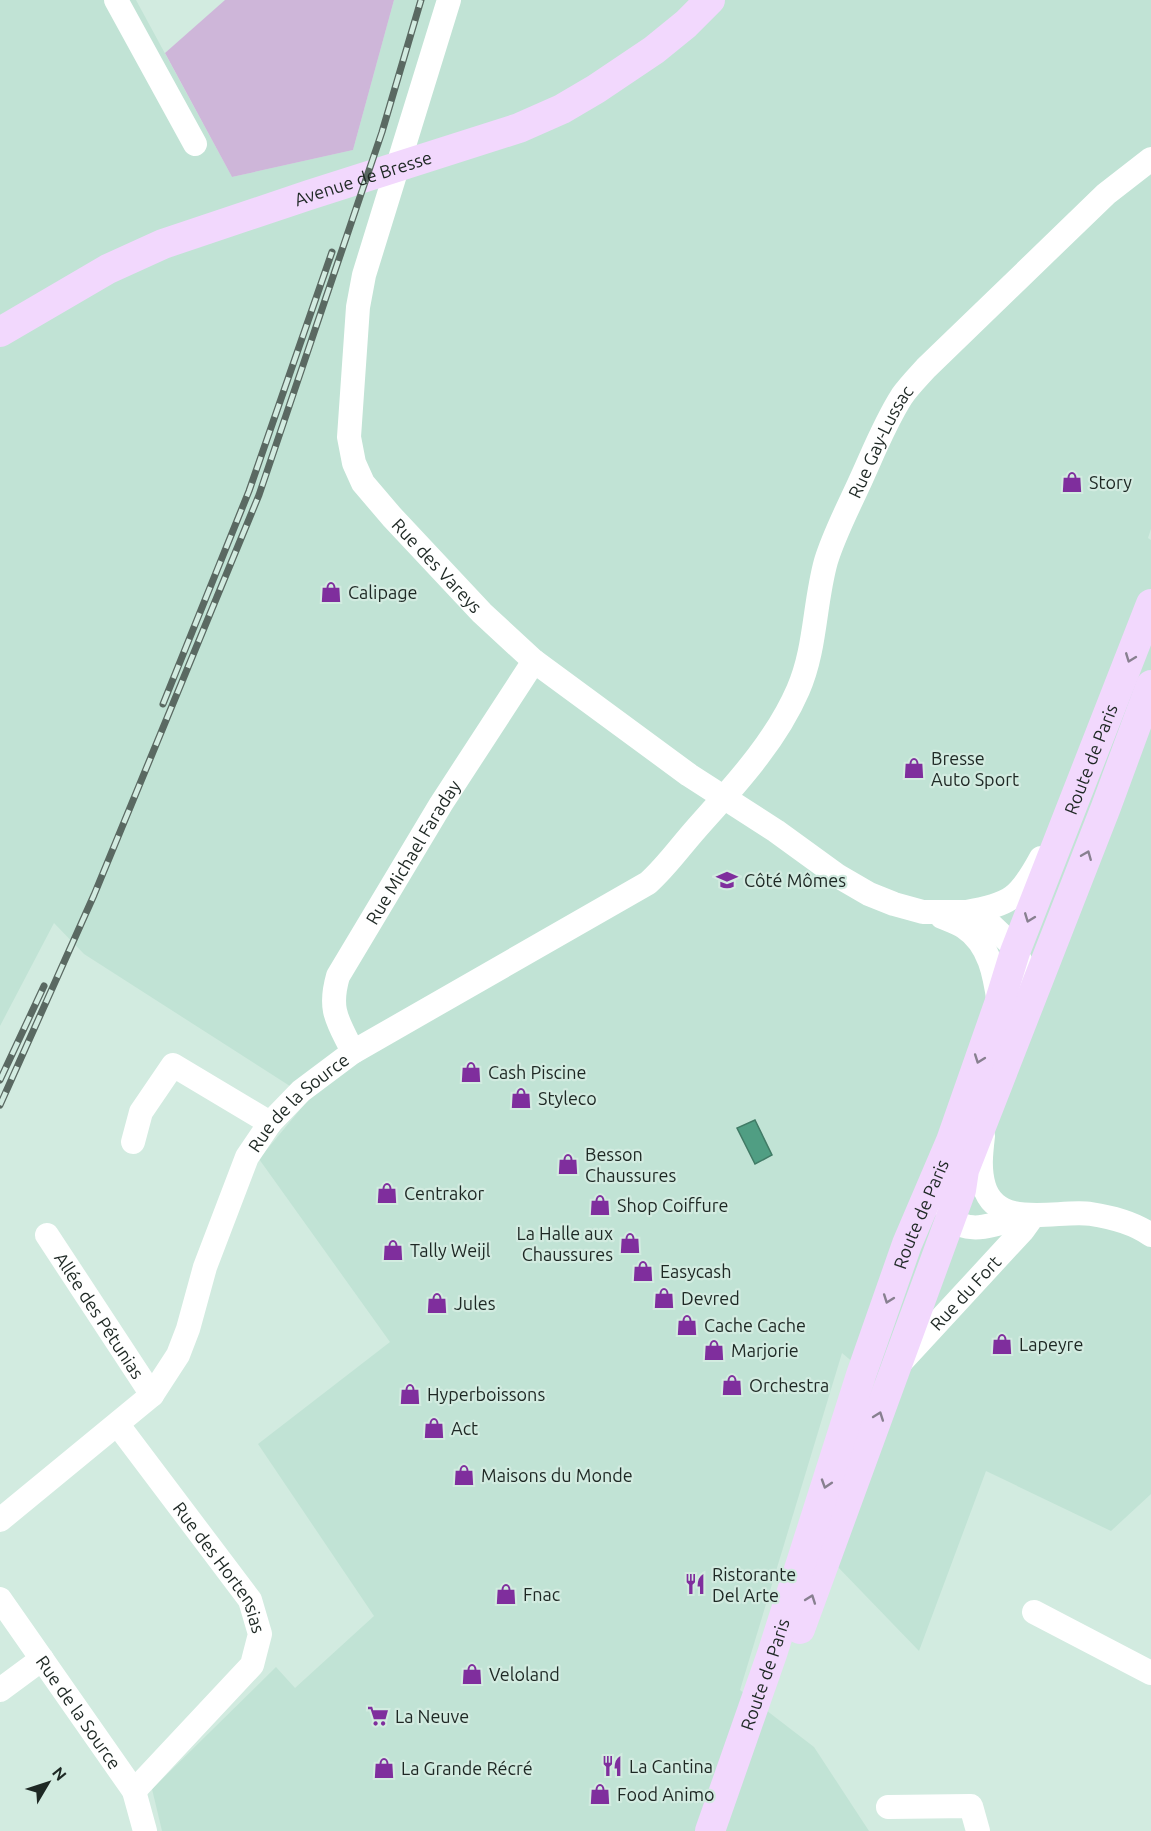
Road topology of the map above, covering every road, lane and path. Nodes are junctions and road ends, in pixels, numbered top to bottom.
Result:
1 (116, 0) edge
2 (449, 0) edge
3 (710, 0) edge
4 (195, 144) dead end
5 (1151, 159) edge
6 (0, 332) edge
7 (1151, 604) edge
8 (534, 661) junction
9 (1151, 685) edge
10 (1078, 793) junction
11 (723, 798) junction
12 (966, 912) junction
13 (931, 913) junction
14 (977, 938) junction
15 (1054, 938) junction
16 (1015, 952) junction
17 (999, 1004) junction
18 (1019, 1027) junction
19 (353, 1052) junction
20 (984, 1119) junction
21 (270, 1123) junction
22 (951, 1141) junction
23 (133, 1142) dead end
24 (1019, 1213) junction
25 (951, 1218) junction
26 (47, 1235) dead end
27 (1151, 1235) edge
28 (908, 1244) junction
29 (896, 1368) junction
30 (152, 1395) junction
31 (118, 1425) junction
32 (0, 1520) edge
33 (0, 1599) edge
34 (1034, 1612) dead end
35 (42, 1659) junction
36 (1151, 1673) edge
37 (0, 1690) edge
38 (134, 1791) junction
39 (888, 1807) dead end
40 (145, 1831) edge
41 (710, 1831) edge
42 (725, 1831) edge
43 (978, 1831) edge

1 - 4 street
2 - 8 street, Rue des Vareys
3 - 6 main road, Avenue de Bresse
5 - 11 street, Rue Gay-Lussac
7 -> 10 main road, Route de Paris
8 - 11 street, Rue des Vareys
8 - 19 street, Rue Michael Faraday
15 -> 9 main road, Route de Paris
10 - 12 street, Rue des Vareys
10 -> 16 main road, Route de Paris
11 - 13 street, Rue des Vareys
11 - 19 street, Rue de la Source
12 - 13 street, Rue des Vareys
12 - 16 street, Rue des Vareys
13 - 14 street, Rue des Vareys
14 - 16 street, Rue des Vareys
14 - 17 street, Rue des Vareys
15 - 16 street
15 - 18 main road, Route de Paris
16 - 17 main road, Route de Paris
16 - 18 street, Rue des Vareys
17 -> 22 main road, Route de Paris
18 - 20 main road, Route de Paris
19 - 21 street, Rue de la Source
20 - 24 street
20 - 25 main road, Route de Paris
21 - 23 street
21 - 30 street, Rue de la Source
22 - 25 street
22 - 28 main road, Route de Paris
24 - 25 street, Rue du Fort
24 - 27 street, Rue du Fort
24 - 29 street, Rue du Fort
25 - 28 street
25 - 29 main road, Route de Paris
26 - 30 street, Allée des Pétunias
28 -> 41 main road, Route de Paris
42 -> 29 main road, Route de Paris
30 - 31 street, Rue de la Source
31 - 32 street, Rue de la Source
31 - 38 street, Rue des Hortensias
33 - 35 street, Rue de la Source
34 - 36 street
35 - 37 street
35 - 38 street, Rue de la Source
38 - 40 street, Rue de la Source
39 - 43 street

